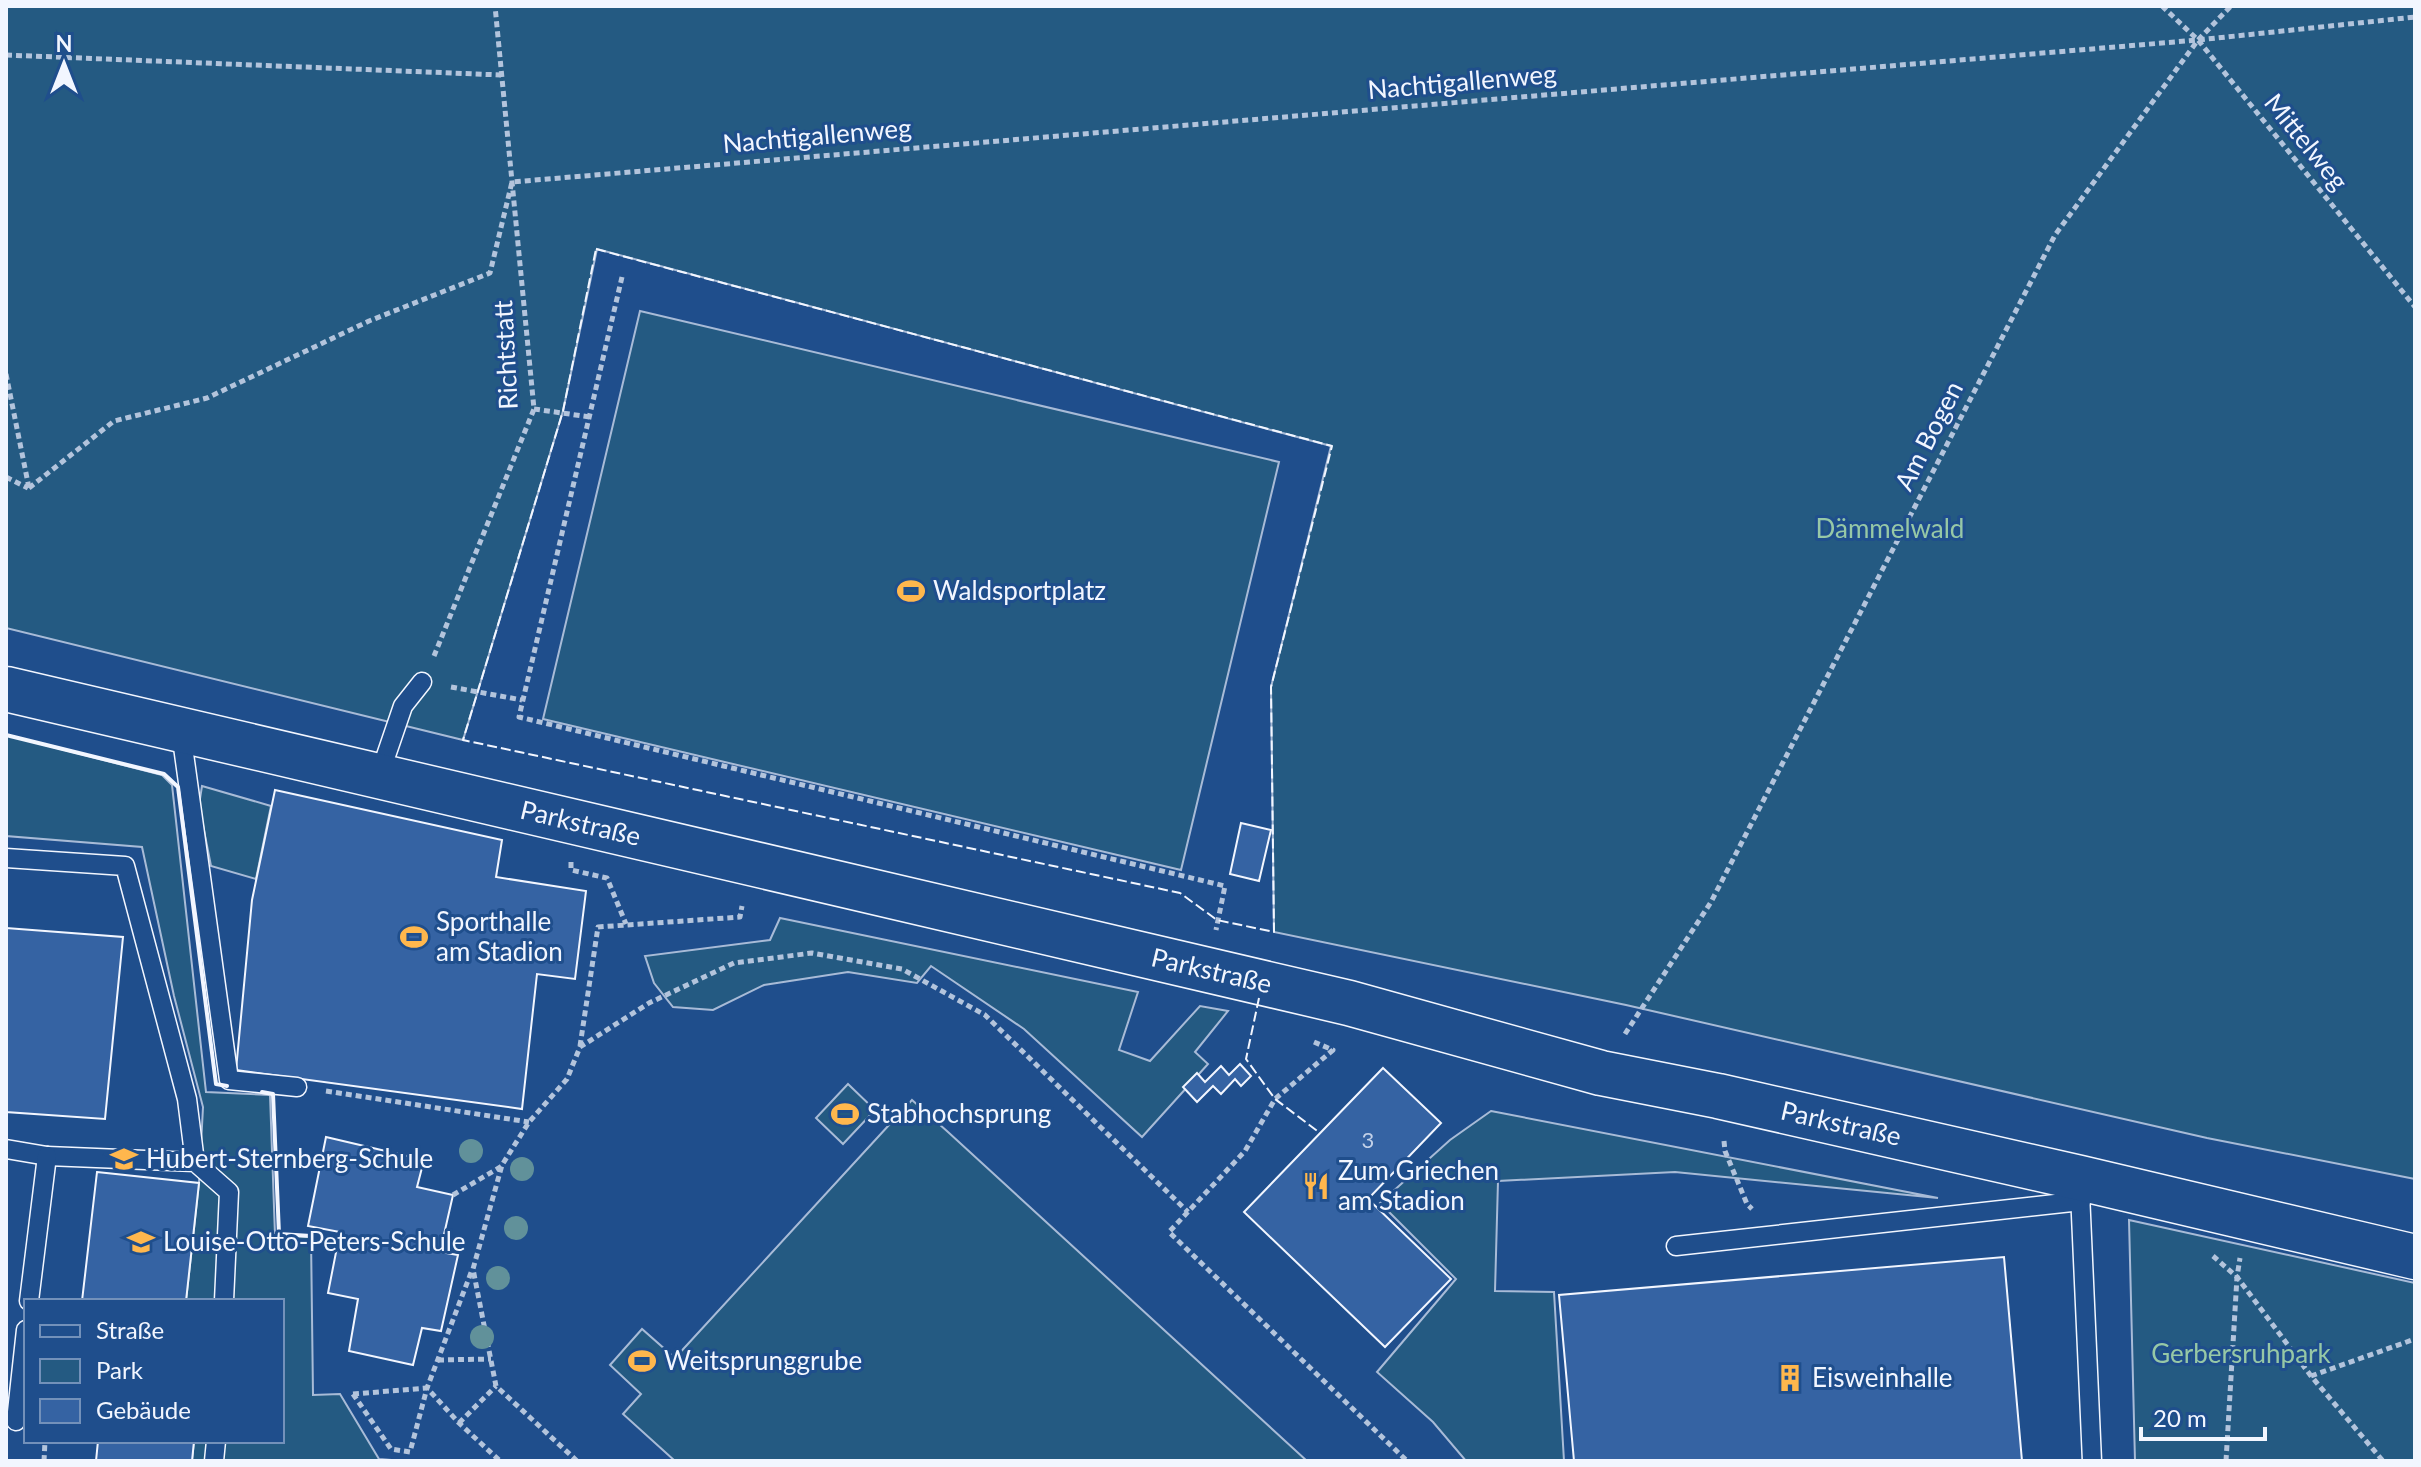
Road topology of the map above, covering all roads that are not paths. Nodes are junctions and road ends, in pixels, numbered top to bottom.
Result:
1 (422, 682) road end
2 (6, 689) edge
3 (180, 729) junction
4 (379, 776) junction
5 (6, 858) edge
6 (297, 1087) road end
7 (6, 1149) edge
8 (47, 1156) junction
9 (195, 1162) junction
10 (2080, 1190) junction
11 (1676, 1246) dead end
12 (2415, 1257) edge
13 (29, 1299) edge
14 (224, 1299) edge
15 (24, 1348) edge
16 (16, 1421) dead end
17 (2092, 1461) edge

1 - 4 lane
2 - 3 street, Parkstraße
3 - 4 street, Parkstraße
3 - 6 lane
4 - 10 street, Parkstraße
5 - 9 lane
7 - 8 lane
8 - 9 lane
8 - 13 lane
9 - 14 lane
10 - 11 lane
10 - 12 street, Parkstraße
10 - 17 lane
15 - 16 lane

